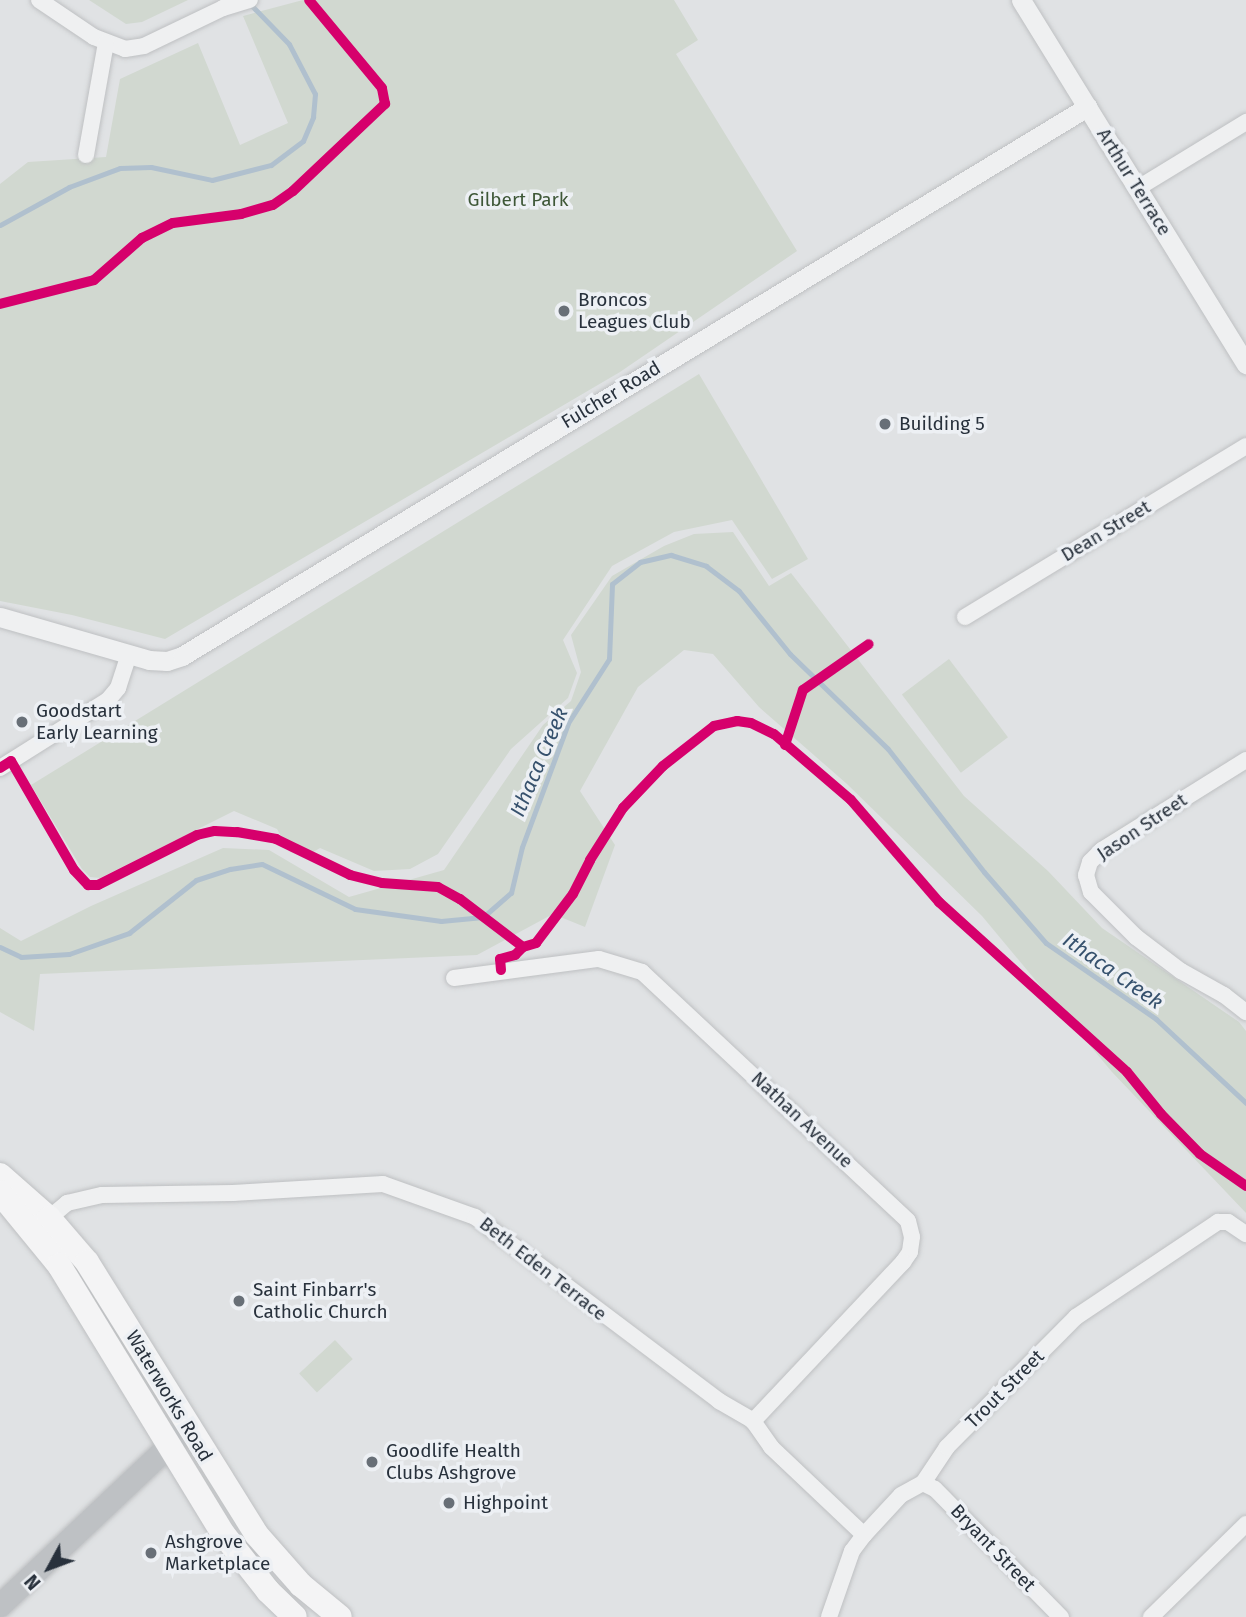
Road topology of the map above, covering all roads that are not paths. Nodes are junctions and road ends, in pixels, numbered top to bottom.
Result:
1 (39, 0) edge
2 (250, 0) edge
3 (1021, 0) edge
4 (106, 43) junction
5 (1087, 107) junction
6 (1246, 122) edge
7 (86, 155) dead end
8 (1138, 188) junction
9 (1246, 363) edge
10 (1246, 446) edge
11 (0, 617) edge
12 (965, 617) dead end
13 (129, 655) junction
14 (1246, 760) edge
15 (0, 768) edge
16 (454, 978) dead end
17 (1246, 1012) edge
18 (0, 1175) edge
19 (0, 1193) edge
20 (42, 1225) junction
21 (1243, 1231) edge
22 (753, 1421) junction
23 (187, 1428) junction
24 (167, 1444) junction
25 (923, 1483) junction
26 (1246, 1524) edge
27 (864, 1535) junction
28 (0, 1605) edge
29 (296, 1617) edge
30 (340, 1617) edge
31 (829, 1617) edge
32 (1061, 1617) edge
33 (1151, 1617) edge

1 - 4 street
2 - 4 street
3 - 5 street, Arthur Terrace
4 - 7 street
5 - 8 street, Arthur Terrace
5 - 13 street, Fulcher Road
6 - 8 street
8 - 9 street, Arthur Terrace
10 - 12 street, Dean Street
11 - 13 street, Fulcher Road
13 - 15 street
14 - 17 street, Jason Street
16 - 22 street, Nathan Avenue
18 - 20 main road, Waterworks Road
19 - 20 main road, Waterworks Road
20 - 22 street, Beth Eden Terrace
20 - 23 main road, Waterworks Road
20 - 24 main road, Waterworks Road
21 - 25 street, Trout Street
22 - 27 street, Beth Eden Terrace
23 - 24 main road
23 - 30 main road, Waterworks Road
24 - 28 main road
24 - 29 main road, Waterworks Road
25 - 27 street, Trout Street
25 - 32 street, Bryant Street
26 - 33 street
27 - 31 street, Trout Street

